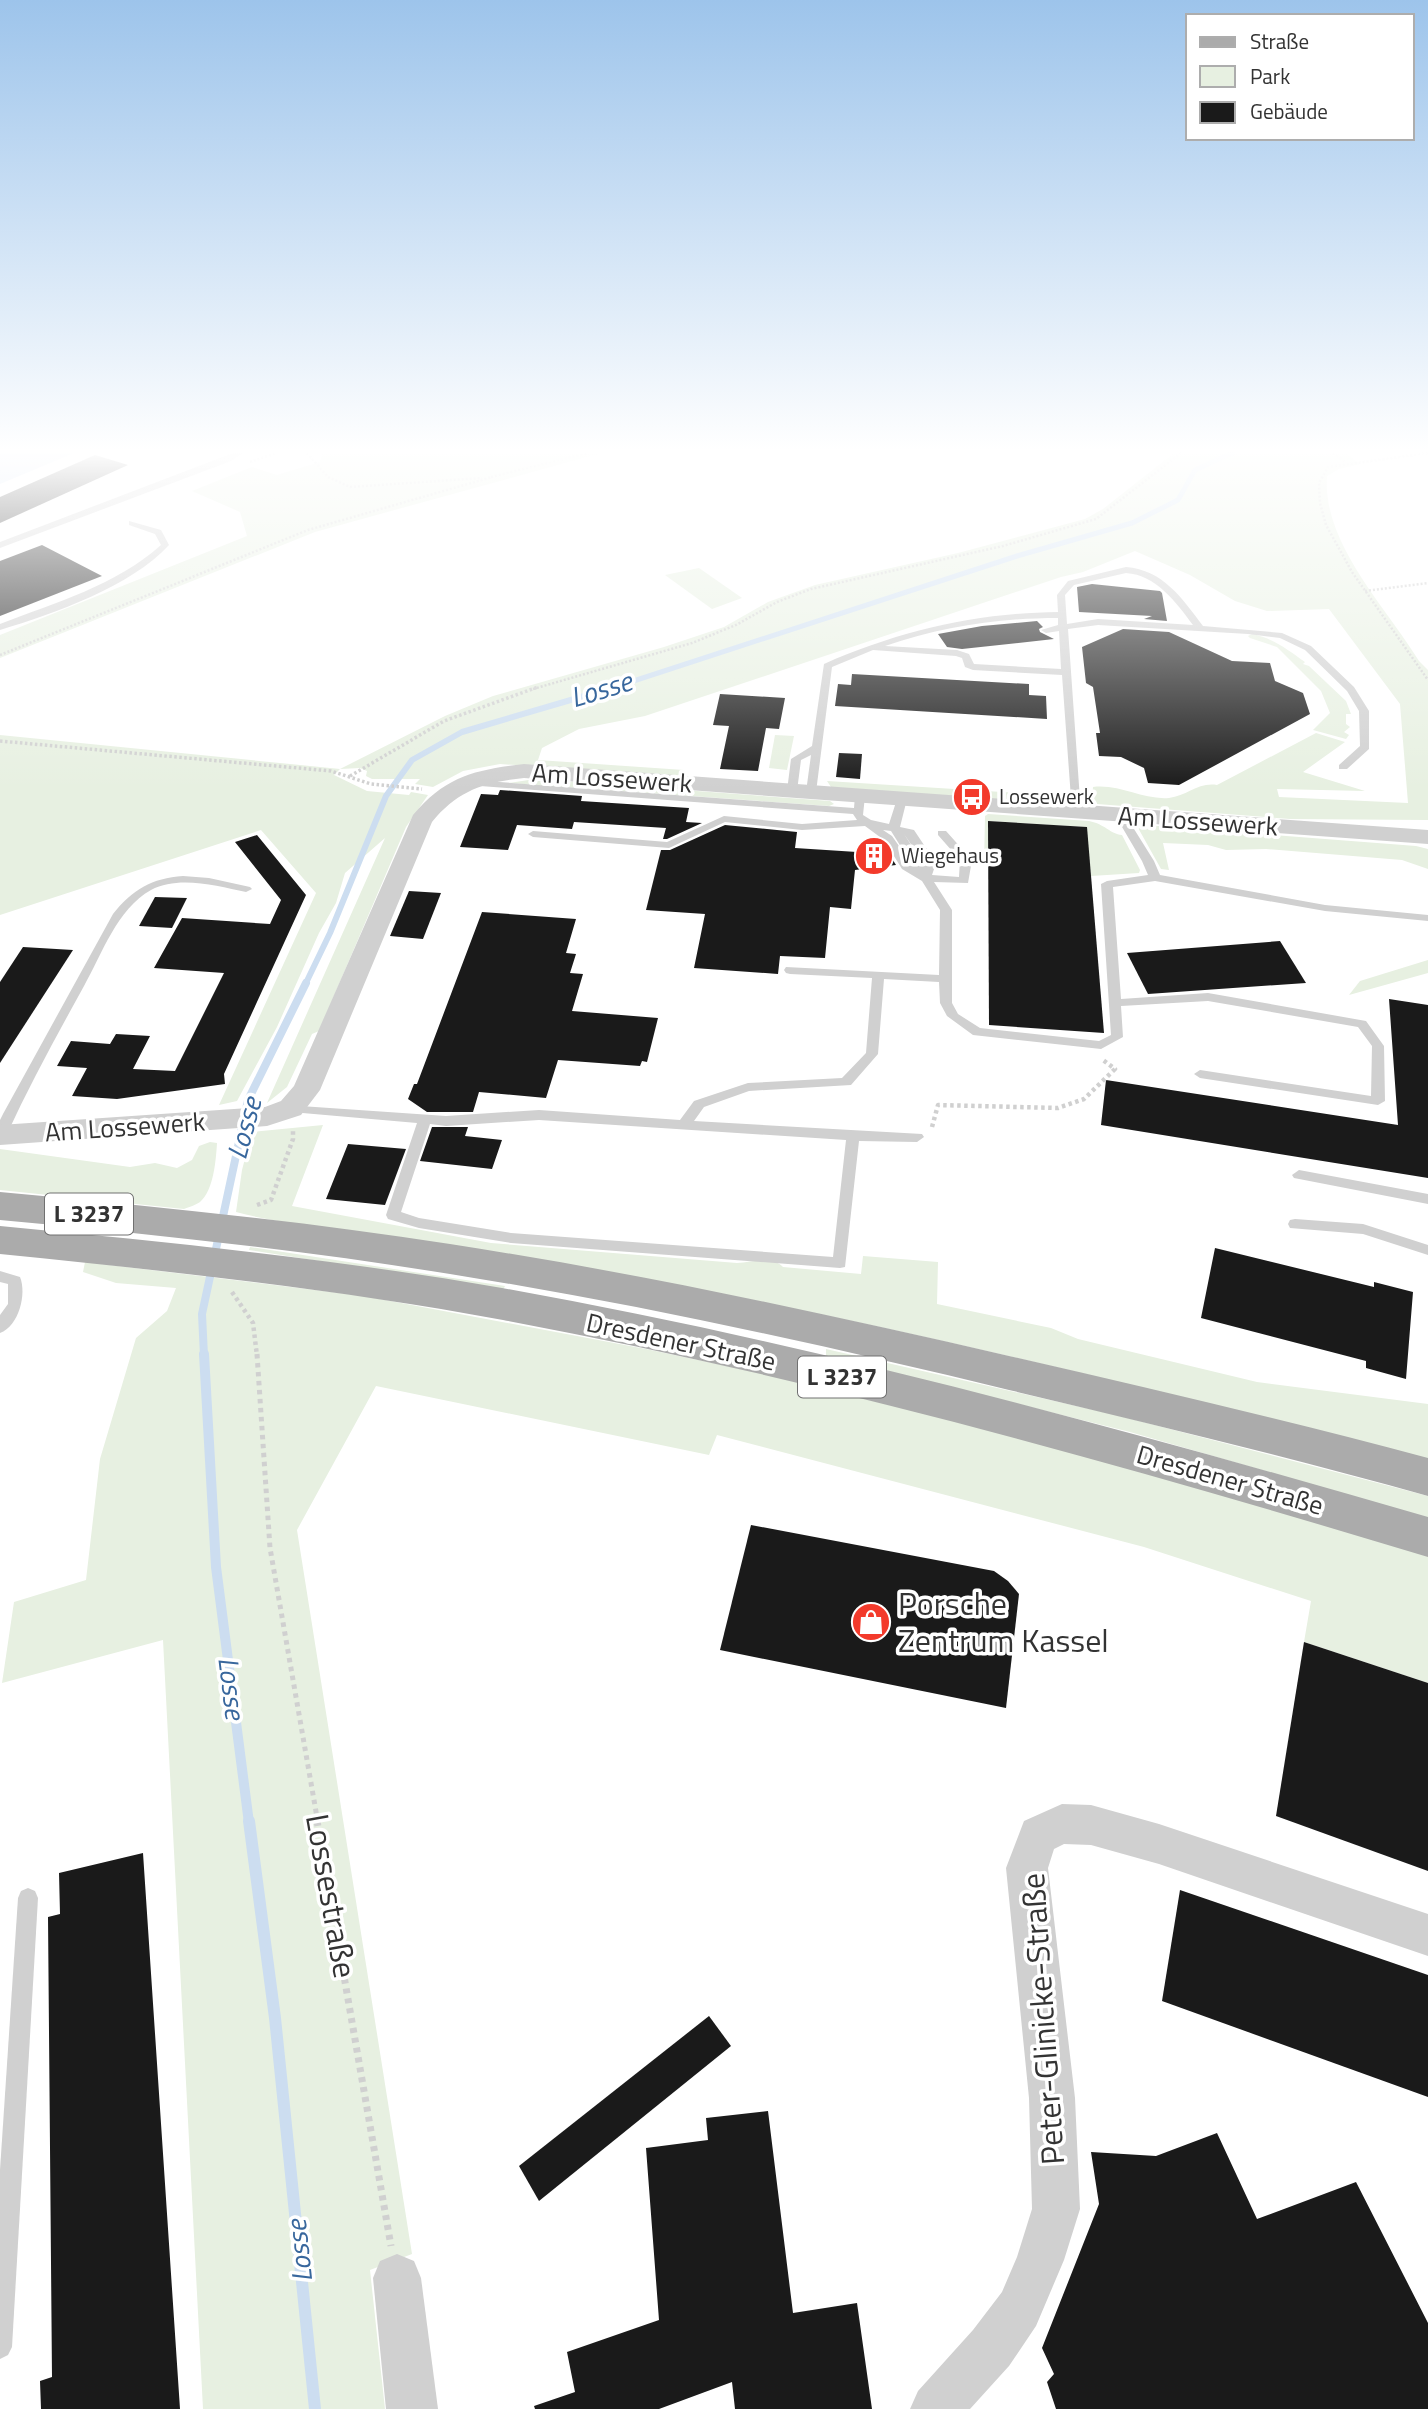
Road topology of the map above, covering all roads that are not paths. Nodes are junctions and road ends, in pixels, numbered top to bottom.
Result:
1 (141, 565) edge
2 (1063, 615) junction
3 (0, 627) edge
4 (1063, 627) junction
5 (1200, 628) junction
6 (1046, 630) dead end
7 (870, 648) junction
8 (1066, 672) junction
9 (816, 748) junction
10 (1343, 767) dead end
11 (462, 783) junction
12 (801, 791) junction
13 (902, 799) junction
14 (858, 804) junction
15 (1077, 812) junction
16 (1120, 815) junction
17 (868, 823) junction
18 (894, 827) junction
19 (942, 833) dead end
20 (533, 834) dead end
21 (1428, 837) edge
22 (925, 878) junction
23 (1155, 878) junction
24 (246, 889) dead end
25 (1428, 918) edge
26 (790, 970) dead end
27 (878, 975) junction
28 (945, 979) junction
29 (1115, 1003) junction
30 (1199, 1074) dead end
31 (279, 1112) junction
32 (425, 1119) junction
33 (685, 1123) junction
34 (0, 1134) edge
35 (853, 1136) junction
36 (917, 1137) road end
37 (1299, 1175) dead end
38 (1428, 1199) edge
39 (0, 1206) edge
40 (1295, 1224) dead end
41 (173, 1239) junction
42 (0, 1240) edge
43 (244, 1247) junction
44 (1428, 1250) edge
45 (0, 1276) edge
46 (0, 1327) edge
47 (1428, 1478) edge
48 (1428, 1538) edge
49 (28, 1898) dead end
50 (1428, 1935) edge
51 (397, 2278) road end
52 (0, 2347) edge
53 (412, 2409) edge
54 (936, 2409) edge

1 - 3 lane
2 - 4 lane
2 - 5 lane
2 - 7 lane
4 - 5 lane
4 - 6 lane
4 - 8 lane
5 - 10 lane
7 - 8 lane
7 - 9 lane
8 - 15 lane
9 - 12 lane
9 - 12 lane
11 - 12 street, Am Lossewerk
11 - 14 lane
11 - 31 street, Am Lossewerk
12 - 14 street, Am Lossewerk
13 - 14 street, Am Lossewerk
13 - 15 street, Am Lossewerk
13 - 18 lane
14 - 17 lane
15 - 16 street, Am Lossewerk
16 - 21 street, Am Lossewerk
16 - 23 lane
17 - 18 lane
17 - 20 lane
17 - 22 lane
18 - 22 lane
19 - 22 lane
22 - 28 lane
23 - 25 lane
23 - 29 lane
24 - 34 lane
26 - 27 lane
27 - 28 lane
27 - 33 lane
28 - 29 lane
29 - 30 lane
31 - 32 lane
31 - 34 street, Am Lossewerk
32 - 33 lane
32 - 35 lane
33 - 35 lane
35 - 36 lane
37 - 38 lane
39 - 41 main road, Dresdener Straße / L 3237
40 - 44 lane
41 - 42 main road, Dresdener Straße / L 3237
41 - 43 main road, Dresdener Straße / L 3237
43 - 47 main road, Dresdener Straße / L 3237
43 - 48 main road, Dresdener Straße / L 3237
45 - 46 lane
49 - 52 lane
50 - 54 street, Peter-Glinicke-Straße
51 - 53 street

